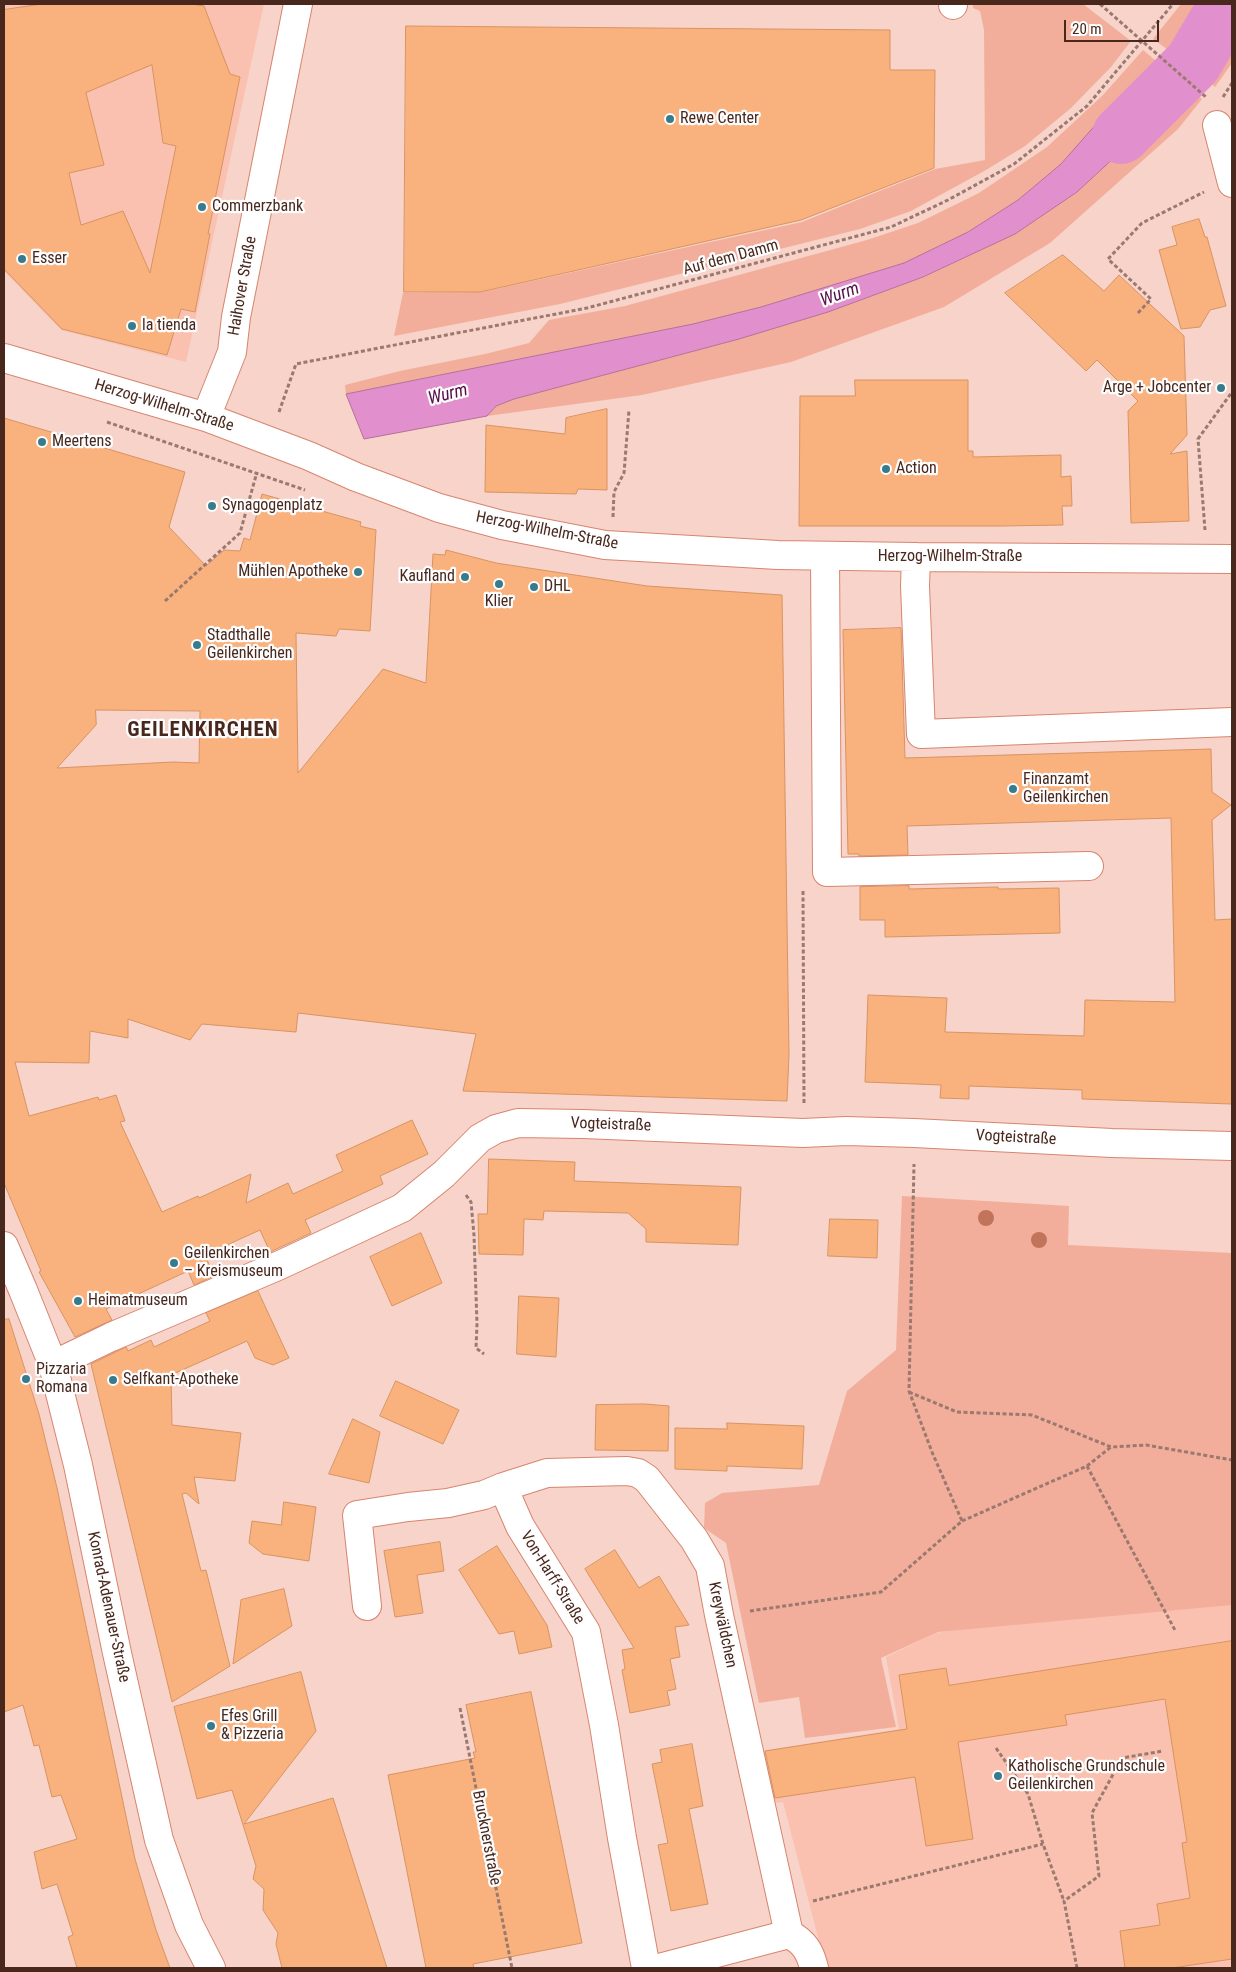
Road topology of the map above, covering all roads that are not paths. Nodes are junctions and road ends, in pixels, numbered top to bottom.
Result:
1 (298, 4) edge
2 (1218, 125) dead end
3 (1232, 181) edge
4 (4, 358) edge
5 (206, 417) junction
6 (825, 556) junction
7 (916, 557) junction
8 (1220, 558) edge
9 (1232, 722) edge
10 (1089, 866) dead end
11 (1232, 1146) edge
12 (4, 1246) edge
13 (53, 1365) junction
14 (503, 1487) junction
15 (367, 1606) dead end
16 (789, 1934) junction
17 (211, 1968) edge
18 (646, 1968) edge
19 (658, 1968) edge
20 (814, 1968) edge

1 - 5 street, Haihover Straße
2 - 3 street
4 - 5 street, Herzog-Wilhelm-Straße
5 - 6 street, Herzog-Wilhelm-Straße
6 - 7 street, Herzog-Wilhelm-Straße
6 - 10 street
7 - 8 street, Herzog-Wilhelm-Straße
7 - 9 street
11 - 13 street, Vogteistraße
12 - 13 street, Konrad-Adenauer-Straße
13 - 17 street, Konrad-Adenauer-Straße
14 - 15 street
14 - 16 street, Kreywäldchen
14 - 18 street, Von-Harff-Straße
16 - 19 street
16 - 20 street

